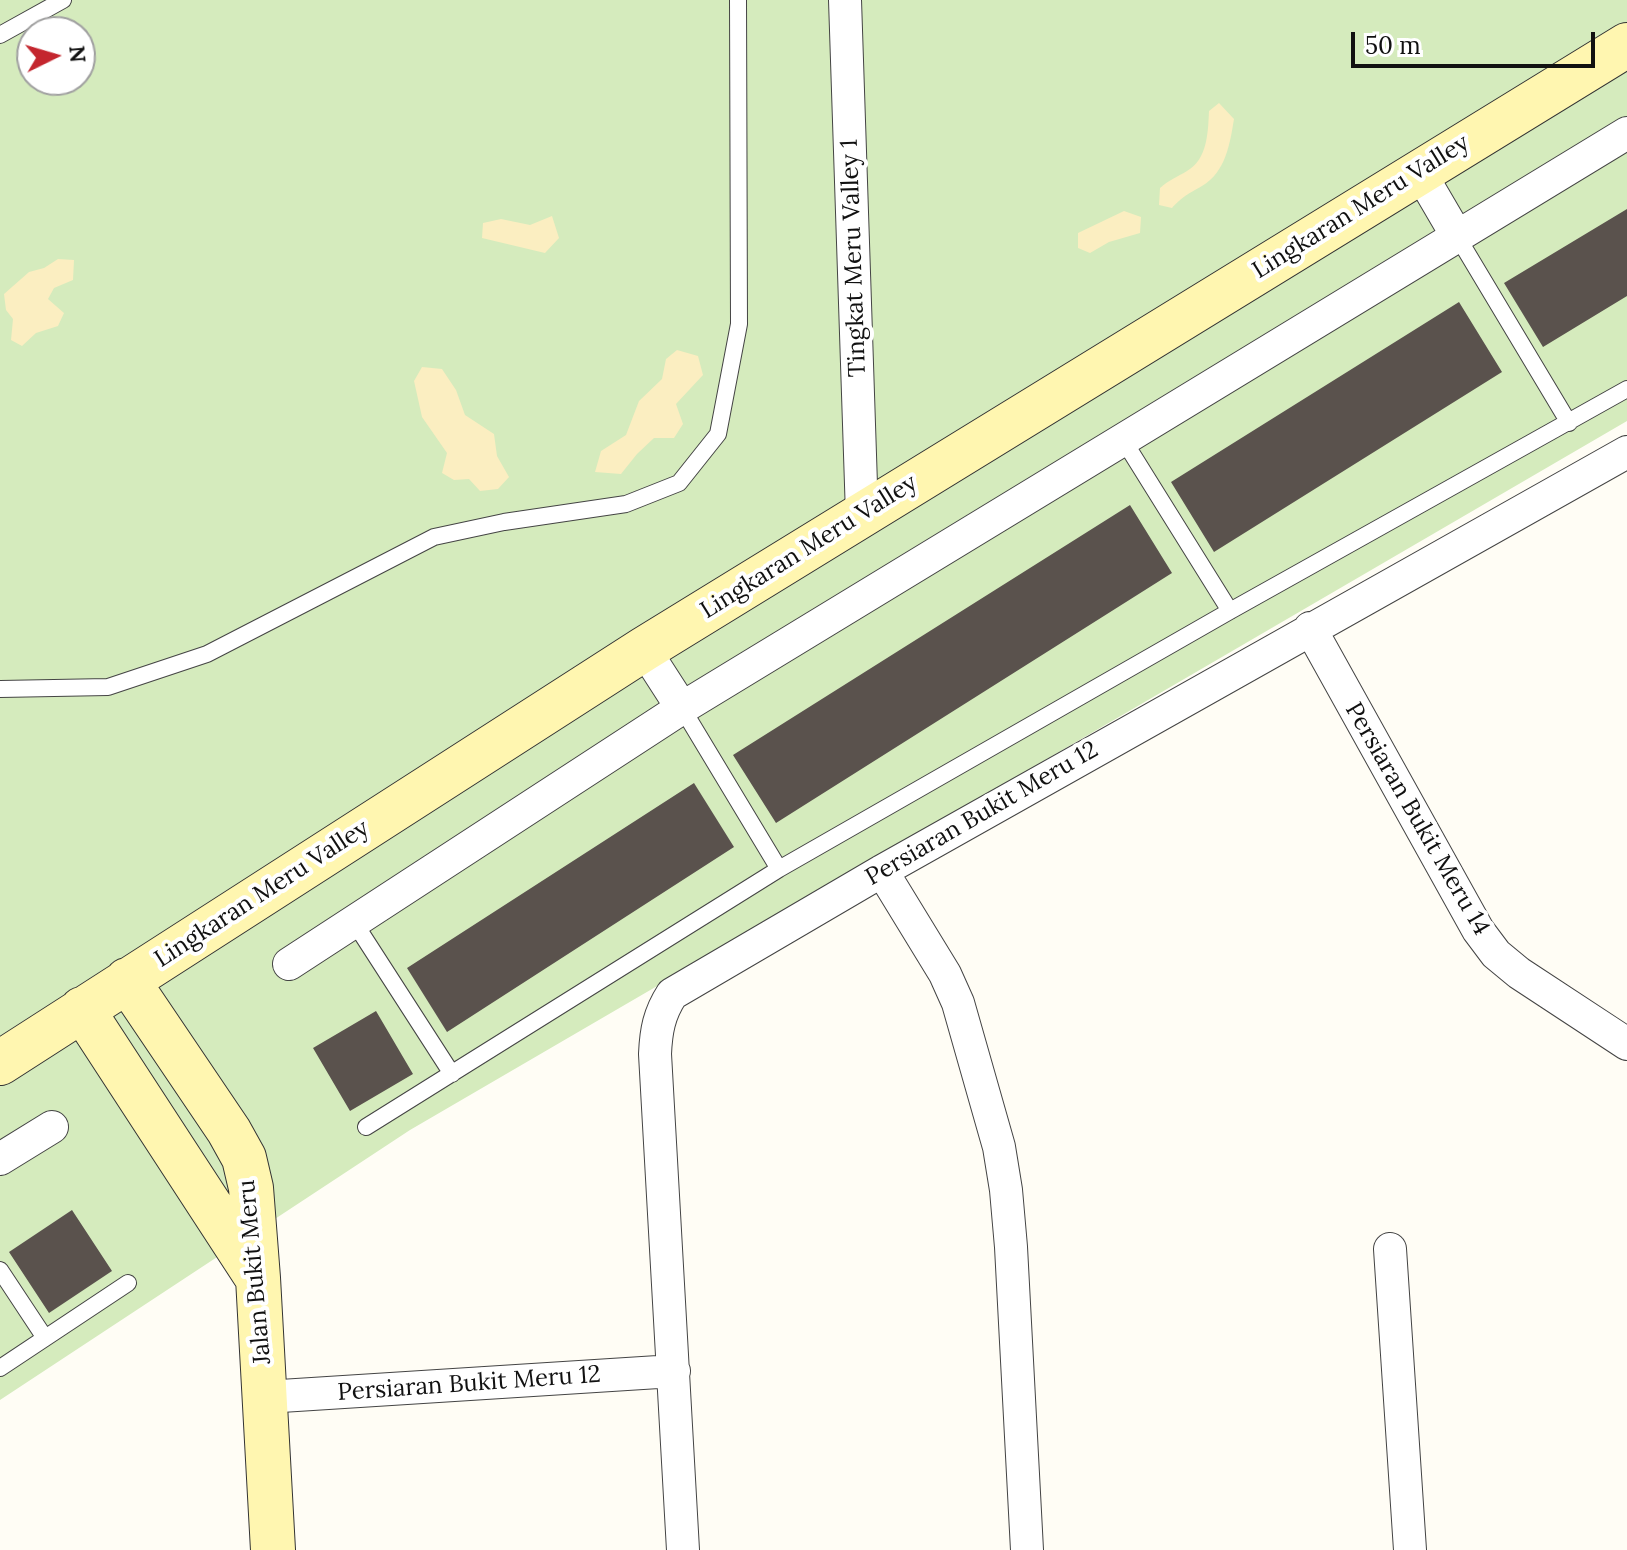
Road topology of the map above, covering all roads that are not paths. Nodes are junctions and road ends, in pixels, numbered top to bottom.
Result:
1 (63, 0) edge
2 (738, 0) edge
3 (845, 0) edge
4 (0, 35) edge
5 (1627, 45) edge
6 (1627, 133) edge
7 (1419, 171) junction
8 (1457, 236) junction
9 (1627, 389) edge
10 (1569, 423) junction
11 (1124, 441) junction
12 (1626, 454) edge
13 (862, 515) junction
14 (1230, 611) junction
15 (1310, 628) junction
16 (644, 649) junction
17 (0, 689) edge
18 (682, 708) junction
19 (779, 869) junction
20 (882, 871) junction
21 (354, 922) junction
22 (289, 964) dead end
23 (127, 980) junction
24 (82, 1009) junction
25 (1627, 1044) edge
26 (0, 1063) edge
27 (452, 1074) junction
28 (52, 1127) dead end
29 (366, 1127) dead end
30 (0, 1159) edge
31 (1390, 1249) dead end
32 (0, 1270) edge
33 (258, 1278) junction
34 (128, 1283) dead end
35 (45, 1338) junction
36 (0, 1368) edge
37 (674, 1371) junction
38 (265, 1397) junction
39 (273, 1550) edge
40 (683, 1550) edge
41 (1027, 1550) edge
42 (1410, 1550) edge

1 - 4 lane
2 - 17 lane
3 - 13 street, Tingkat Meru Valley 1
5 - 7 street, Lingkaran Meru Valley
6 - 8 street
7 - 8 street
7 - 13 street, Lingkaran Meru Valley
8 - 10 lane
8 - 11 street
9 - 10 lane
10 - 14 lane
11 - 14 lane
11 - 18 street
12 - 15 street, Persiaran Bukit Meru 12
13 - 16 street, Lingkaran Meru Valley
14 - 19 lane
15 - 20 street, Persiaran Bukit Meru 12
15 - 25 street, Persiaran Bukit Meru 14
16 - 18 street
16 - 23 street, Lingkaran Meru Valley
18 - 19 lane
18 - 21 street
19 - 27 lane
20 - 37 street, Persiaran Bukit Meru 12
20 - 41 street
21 - 22 street
21 - 27 lane
23 - 24 street, Lingkaran Meru Valley
23 - 33 street, Jalan Bukit Meru
24 - 26 street, Lingkaran Meru Valley
24 - 33 street
27 - 29 lane
28 - 30 street
31 - 42 street
32 - 35 lane
33 - 38 street, Jalan Bukit Meru
34 - 35 lane
35 - 36 lane
37 - 38 street, Persiaran Bukit Meru 12
37 - 40 street, Persiaran Bukit Meru 12
38 - 39 street, Jalan Bukit Meru

